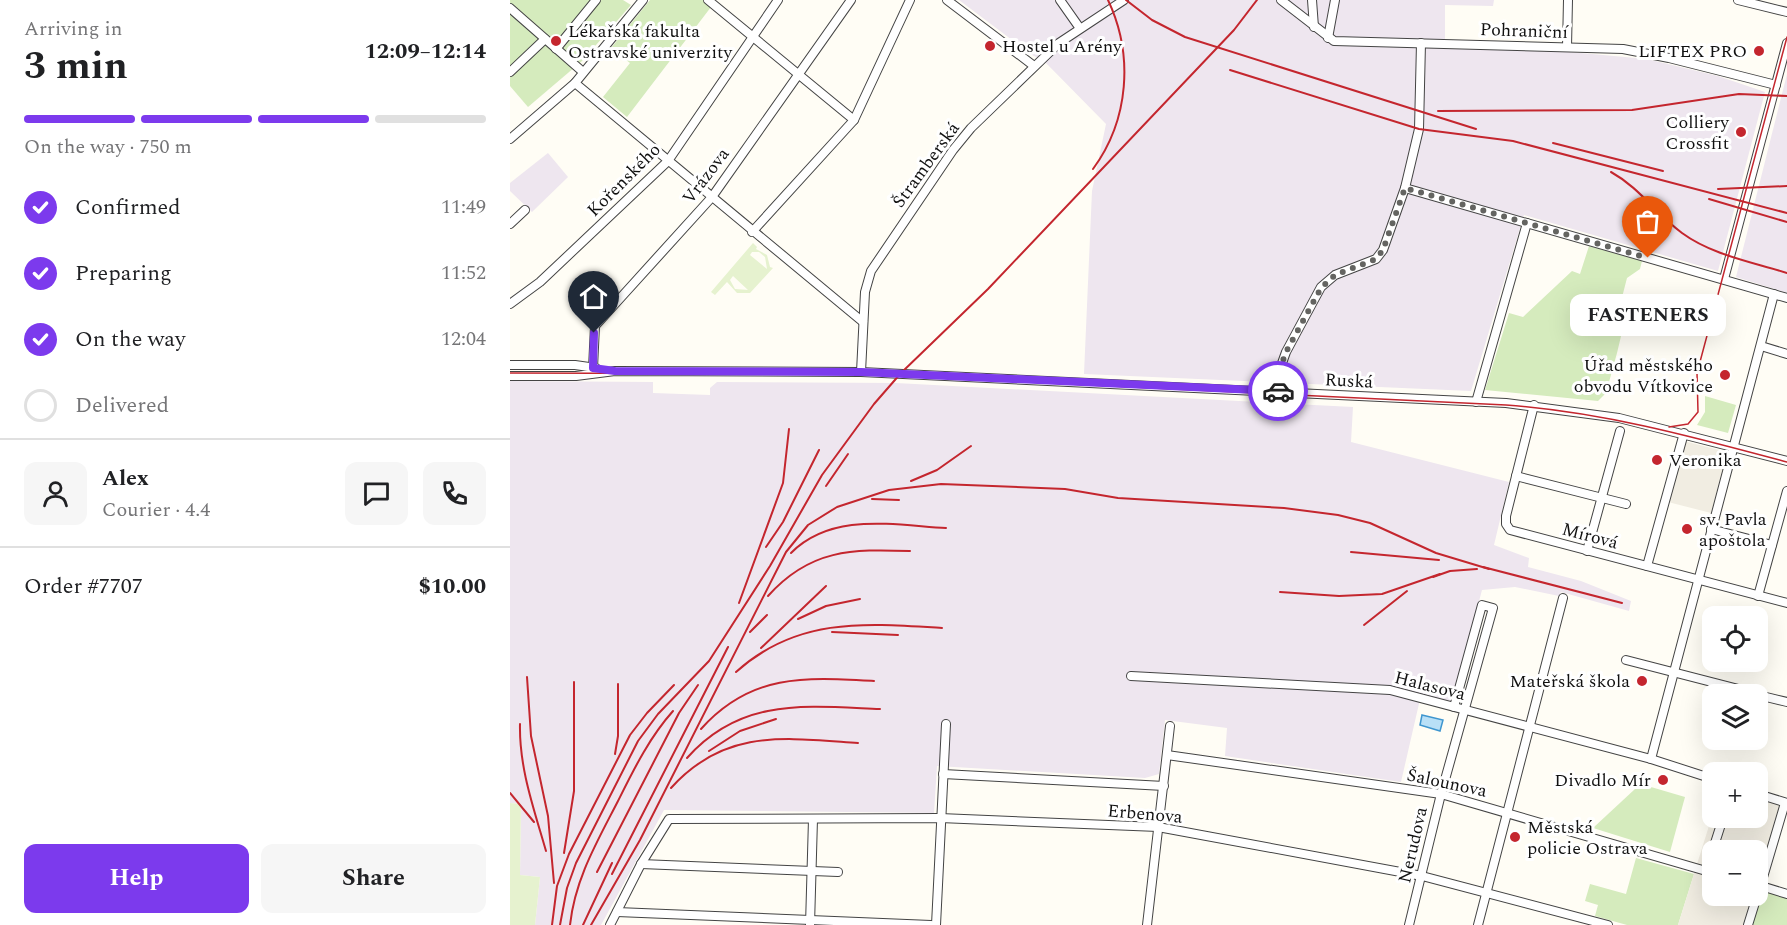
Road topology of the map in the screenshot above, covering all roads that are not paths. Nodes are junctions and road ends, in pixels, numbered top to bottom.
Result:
1 (596, 0) edge
2 (778, 0) edge
3 (851, 0) edge
4 (910, 0) edge
5 (947, 0) edge
6 (1059, 0) edge
7 (1124, 0) edge
8 (1283, 0) edge
9 (1312, 0) edge
10 (1335, 0) edge
11 (1568, 0) edge
12 (1738, 0) edge
13 (639, 1) edge
14 (711, 3) edge
15 (510, 10) edge
16 (1787, 12) edge
17 (1079, 27) junction
18 (1314, 27) junction
19 (753, 37) junction
20 (1328, 38) junction
21 (545, 39) junction
22 (1421, 43) junction
23 (1787, 43) edge
24 (1567, 47) junction
25 (556, 49) junction
26 (1034, 66) junction
27 (510, 72) edge
28 (584, 72) junction
29 (798, 74) junction
30 (575, 83) junction
31 (1776, 85) junction
32 (854, 120) junction
33 (510, 139) edge
34 (668, 161) junction
35 (1405, 188) junction
36 (712, 197) junction
37 (525, 210) dead end
38 (1527, 223) junction
39 (510, 224) edge
40 (752, 232) junction
41 (1724, 279) junction
42 (1774, 294) junction
43 (1787, 298) edge
44 (510, 304) edge
45 (863, 322) junction
46 (1761, 346) junction
47 (1787, 354) edge
48 (510, 365) edge
49 (593, 368) junction
50 (615, 371) junction
51 (861, 372) junction
52 (510, 376) edge
53 (1278, 392) junction
54 (1476, 402) junction
55 (1534, 405) junction
56 (1620, 431) dead end
57 (1684, 433) junction
58 (1734, 446) junction
59 (1787, 461) edge
60 (1516, 476) junction
61 (1787, 490) edge
62 (1601, 498) junction
63 (1626, 504) dead end
64 (1711, 529) junction
65 (1772, 545) junction
66 (1587, 550) junction
67 (1647, 566) junction
68 (1698, 580) junction
69 (1758, 596) junction
70 (1563, 598) dead end
71 (1787, 603) edge
72 (1626, 660) dead end
73 (1673, 672) junction
74 (1131, 676) dead end
75 (1719, 684) edge
76 (1768, 697) edge
77 (1787, 702) edge
78 (1454, 707) junction
79 (1464, 709) junction
80 (946, 724) dead end
81 (1170, 726) dead end
82 (1531, 727) junction
83 (1167, 755) junction
84 (1651, 759) junction
85 (943, 774) junction
86 (1702, 775) edge
87 (1164, 786) junction
88 (1441, 794) junction
89 (1768, 797) edge
90 (1786, 803) edge
91 (1507, 812) junction
92 (940, 818) junction
93 (813, 819) junction
94 (1158, 827) junction
95 (1768, 859) edge
96 (641, 864) junction
97 (1702, 870) edge
98 (811, 871) junction
99 (838, 872) dead end
100 (1422, 876) junction
101 (1768, 891) edge
102 (1487, 893) junction
103 (1787, 894) edge
104 (1753, 906) edge
105 (616, 912) junction
106 (810, 922) edge
107 (610, 925) edge
108 (933, 925) edge
109 (1147, 925) edge
110 (1409, 925) edge
111 (1478, 925) edge
112 (1608, 925) edge
113 (1748, 925) edge

1 - 25 street
2 - 19 street, Kořenského
3 - 29 street, Vrázova
4 - 32 street
5 - 26 street
6 - 17 street
7 - 17 street, Štramberská
8 - 18 street
9 - 18 street
10 - 20 street
11 - 24 street
12 - 16 street
13 - 28 street
14 - 19 street
15 - 21 street
17 - 26 street, Štramberská
18 - 20 street
19 - 29 street
19 - 34 street, Kořenského
20 - 22 street, Pohraniční
21 - 25 street
21 - 27 street
22 - 24 street, Pohraniční
22 - 35 street
23 - 31 street
24 - 31 street, Pohraniční
25 - 28 street
26 - 45 street, Štramberská
28 - 30 street
29 - 32 street
29 - 36 street, Vrázova
30 - 33 street
30 - 34 street
31 - 41 street
32 - 40 street
34 - 36 street
34 - 44 street, Kořenského
35 - 38 street
35 - 53 street
36 - 40 street
36 - 49 street, Vrázova
37 - 39 street
38 - 41 street
38 - 54 street
40 - 45 street
41 - 42 street
42 - 43 street
42 - 46 street
45 - 51 street, Štramberská
46 - 47 street
46 - 58 street
48 - 49 street, Ruská
49 - 50 street, Ruská
50 - 51 street, Ruská
50 - 52 street, Ruská
51 - 53 street, Ruská
53 - 54 street, Ruská
54 - 55 street, Ruská
55 - 57 street, Ruská
55 - 60 street, Mírová
56 - 62 street
57 - 58 street, Ruská
57 - 67 street
58 - 59 street, Ruská
58 - 64 street
60 - 62 street
60 - 66 street, Mírová
61 - 65 street
62 - 63 street
62 - 66 street
64 - 65 street
64 - 68 street
65 - 69 street
66 - 67 street, Mírová
67 - 68 street, Mírová
68 - 69 street, Mírová
68 - 73 street
69 - 71 street, Mírová
70 - 82 street
72 - 73 street
73 - 75 street
73 - 84 street
74 - 78 street, Halasova
76 - 77 street
78 - 79 street, Halasova
78 - 79 street, Nerudova
79 - 82 street, Halasova
79 - 88 street, Nerudova
80 - 85 street
81 - 83 street
82 - 84 street, Halasova
82 - 91 street
83 - 87 street
83 - 88 street, Šalounova
84 - 86 street, Halasova
85 - 87 street
85 - 92 street
87 - 94 street
88 - 91 street, Šalounova
88 - 100 street, Nerudova
89 - 90 street
90 - 95 street
91 - 97 street, Šalounova
91 - 102 street
92 - 93 street, Erbenova
92 - 94 street, Erbenova
92 - 108 street
93 - 96 street, Erbenova
93 - 98 street
94 - 100 street, Erbenova
94 - 109 street
96 - 98 street
96 - 105 street
98 - 99 street
98 - 106 street
100 - 102 street, Erbenova
100 - 110 street, Nerudova
101 - 103 street
102 - 111 street
102 - 112 street, Erbenova
104 - 113 street
105 - 106 street
105 - 107 street
106 - 108 street

